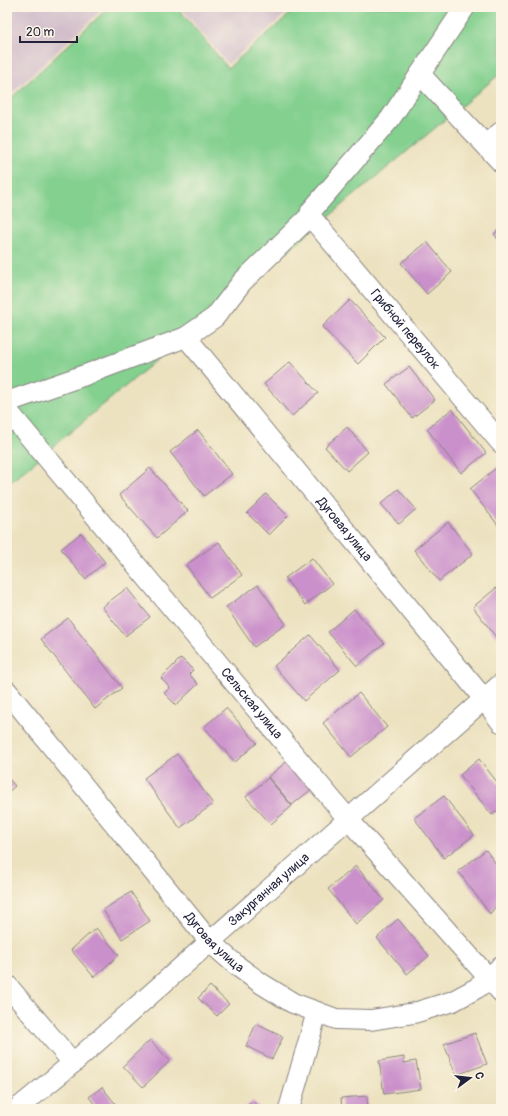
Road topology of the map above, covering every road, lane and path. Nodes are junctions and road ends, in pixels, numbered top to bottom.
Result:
1 (465, 7) edge
2 (420, 74) junction
3 (501, 132) edge
4 (486, 144) junction
5 (501, 162) edge
6 (310, 216) junction
7 (186, 337) junction
8 (7, 402) edge
9 (7, 410) edge
10 (501, 443) edge
11 (501, 684) edge
12 (7, 691) edge
13 (484, 698) junction
14 (501, 722) edge
15 (348, 819) junction
16 (210, 942) junction
17 (497, 979) edge
18 (7, 986) edge
19 (317, 1012) junction
20 (73, 1063) junction
21 (17, 1109) edge
22 (290, 1109) edge

1 - 2 street
2 - 4 street
2 - 6 street
3 - 4 street
4 - 5 street
6 - 7 street
6 - 10 street, Грибной переулок
7 - 8 street
7 - 13 street, Дуговая улица
9 - 15 street, Сельская улица
11 - 13 street, Закурганная улица
12 - 16 street, Дуговая улица
13 - 14 street, Дуговая улица
13 - 15 street, Закурганная улица
15 - 16 street, Закурганная улица
15 - 17 street, Сельская улица
16 - 19 street, Дуговая улица
16 - 20 street, Закурганная улица
17 - 19 street, Дуговая улица
18 - 20 street
19 - 22 street
20 - 21 street, Закурганная улица

